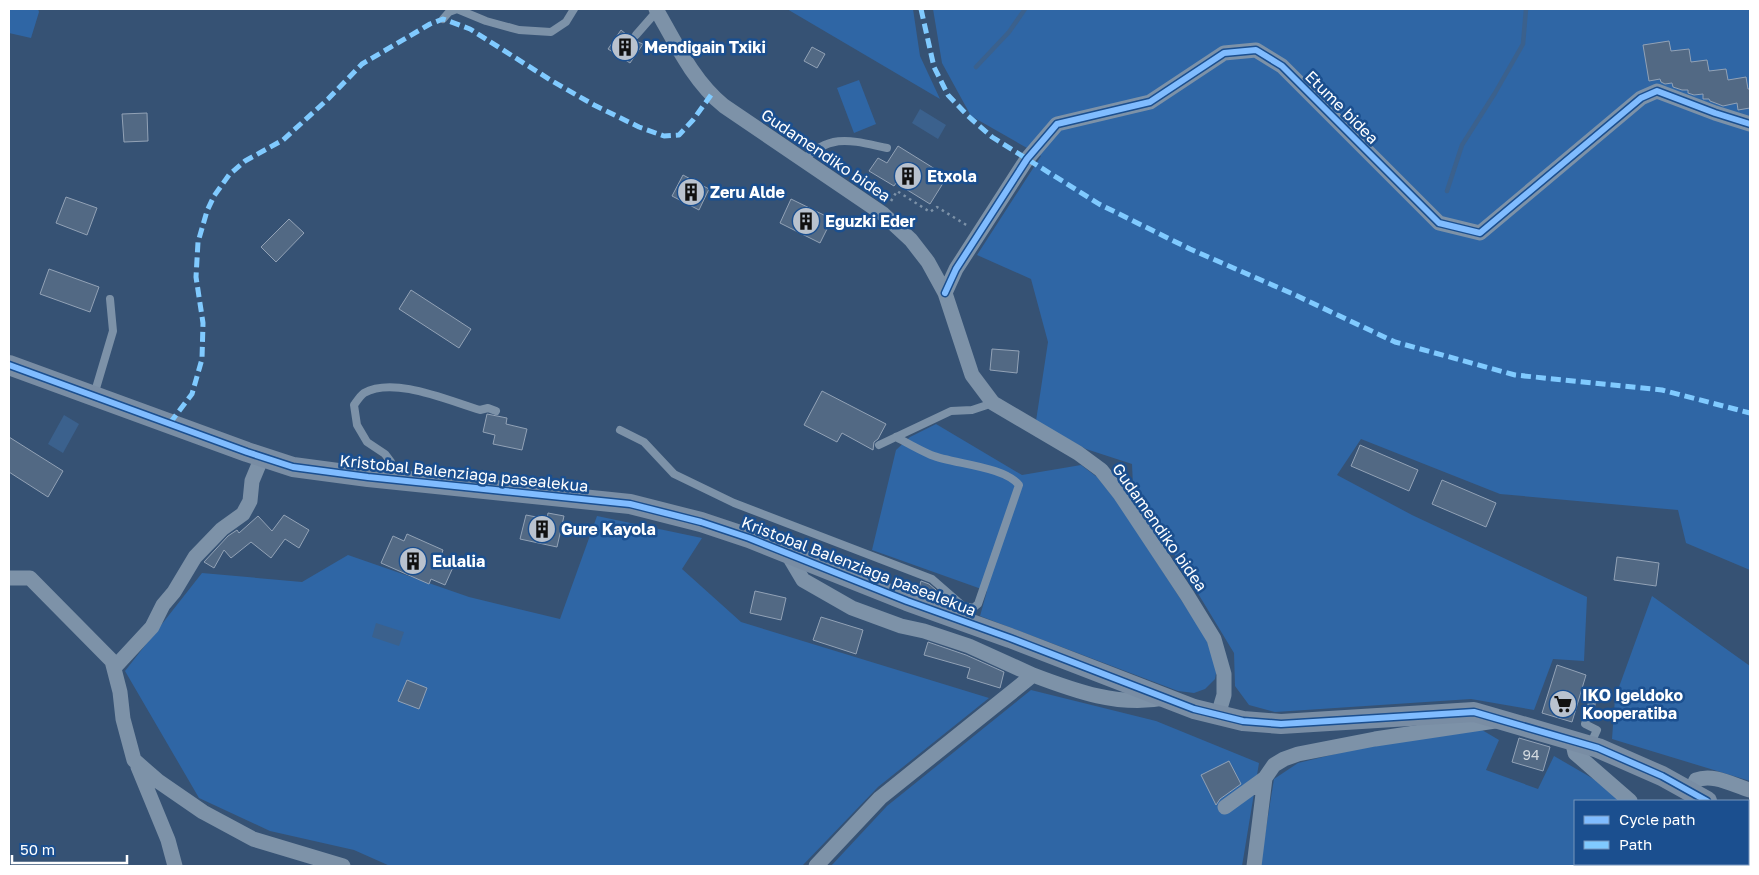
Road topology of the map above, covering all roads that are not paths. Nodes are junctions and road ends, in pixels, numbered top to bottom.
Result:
1 (574, 9) edge
2 (657, 10) edge
3 (444, 19) dead end
4 (636, 35) dead end
5 (1750, 124) edge
6 (887, 148) dead end
7 (803, 161) junction
8 (945, 293) junction
9 (110, 299) dead end
10 (9, 365) edge
11 (94, 395) junction
12 (993, 403) junction
13 (496, 411) dead end
14 (620, 430) dead end
15 (896, 437) junction
16 (879, 445) dead end
17 (262, 458) junction
18 (392, 480) junction
19 (787, 553) junction
20 (9, 578) edge
21 (114, 668) junction
22 (1033, 675) junction
23 (1166, 698) junction
24 (1593, 700) dead end
25 (1218, 715) junction
26 (1502, 720) junction
27 (1581, 742) junction
28 (134, 760) junction
29 (1265, 778) junction
30 (1750, 790) edge
31 (1699, 796) edge
32 (1629, 800) edge
33 (1225, 807) dead end
34 (175, 866) edge
35 (343, 866) edge
36 (816, 866) edge
37 (1254, 866) edge

1 - 3 lane
2 - 4 lane
2 - 7 street, Gudamendiko bidea
5 - 8 street, Etume bidea
6 - 7 lane
7 - 8 street, Gudamendiko bidea
8 - 12 street, Gudamendiko bidea
9 - 11 lane
10 - 11 street, Kristobal Balenziaga pasealekua
11 - 17 street, Kristobal Balenziaga pasealekua
12 - 15 lane
12 - 25 street, Gudamendiko bidea
13 - 18 lane
14 - 15 lane
15 - 16 lane
17 - 18 street, Kristobal Balenziaga pasealekua
17 - 21 street
18 - 19 street, Kristobal Balenziaga pasealekua
19 - 22 street
19 - 23 street, Kristobal Balenziaga pasealekua
20 - 21 street
21 - 28 street
22 - 23 street
22 - 36 street
23 - 25 street, Kristobal Balenziaga pasealekua
24 - 27 lane
25 - 26 street, Kristobal Balenziaga pasealekua
26 - 27 street, Kristobal Balenziaga pasealekua
26 - 29 street
27 - 31 street, Kristobal Balenziaga pasealekua
27 - 32 street
28 - 34 street
28 - 35 street
29 - 33 street
29 - 37 street
30 - 31 street, Kristobal Balenziaga pasealekua

